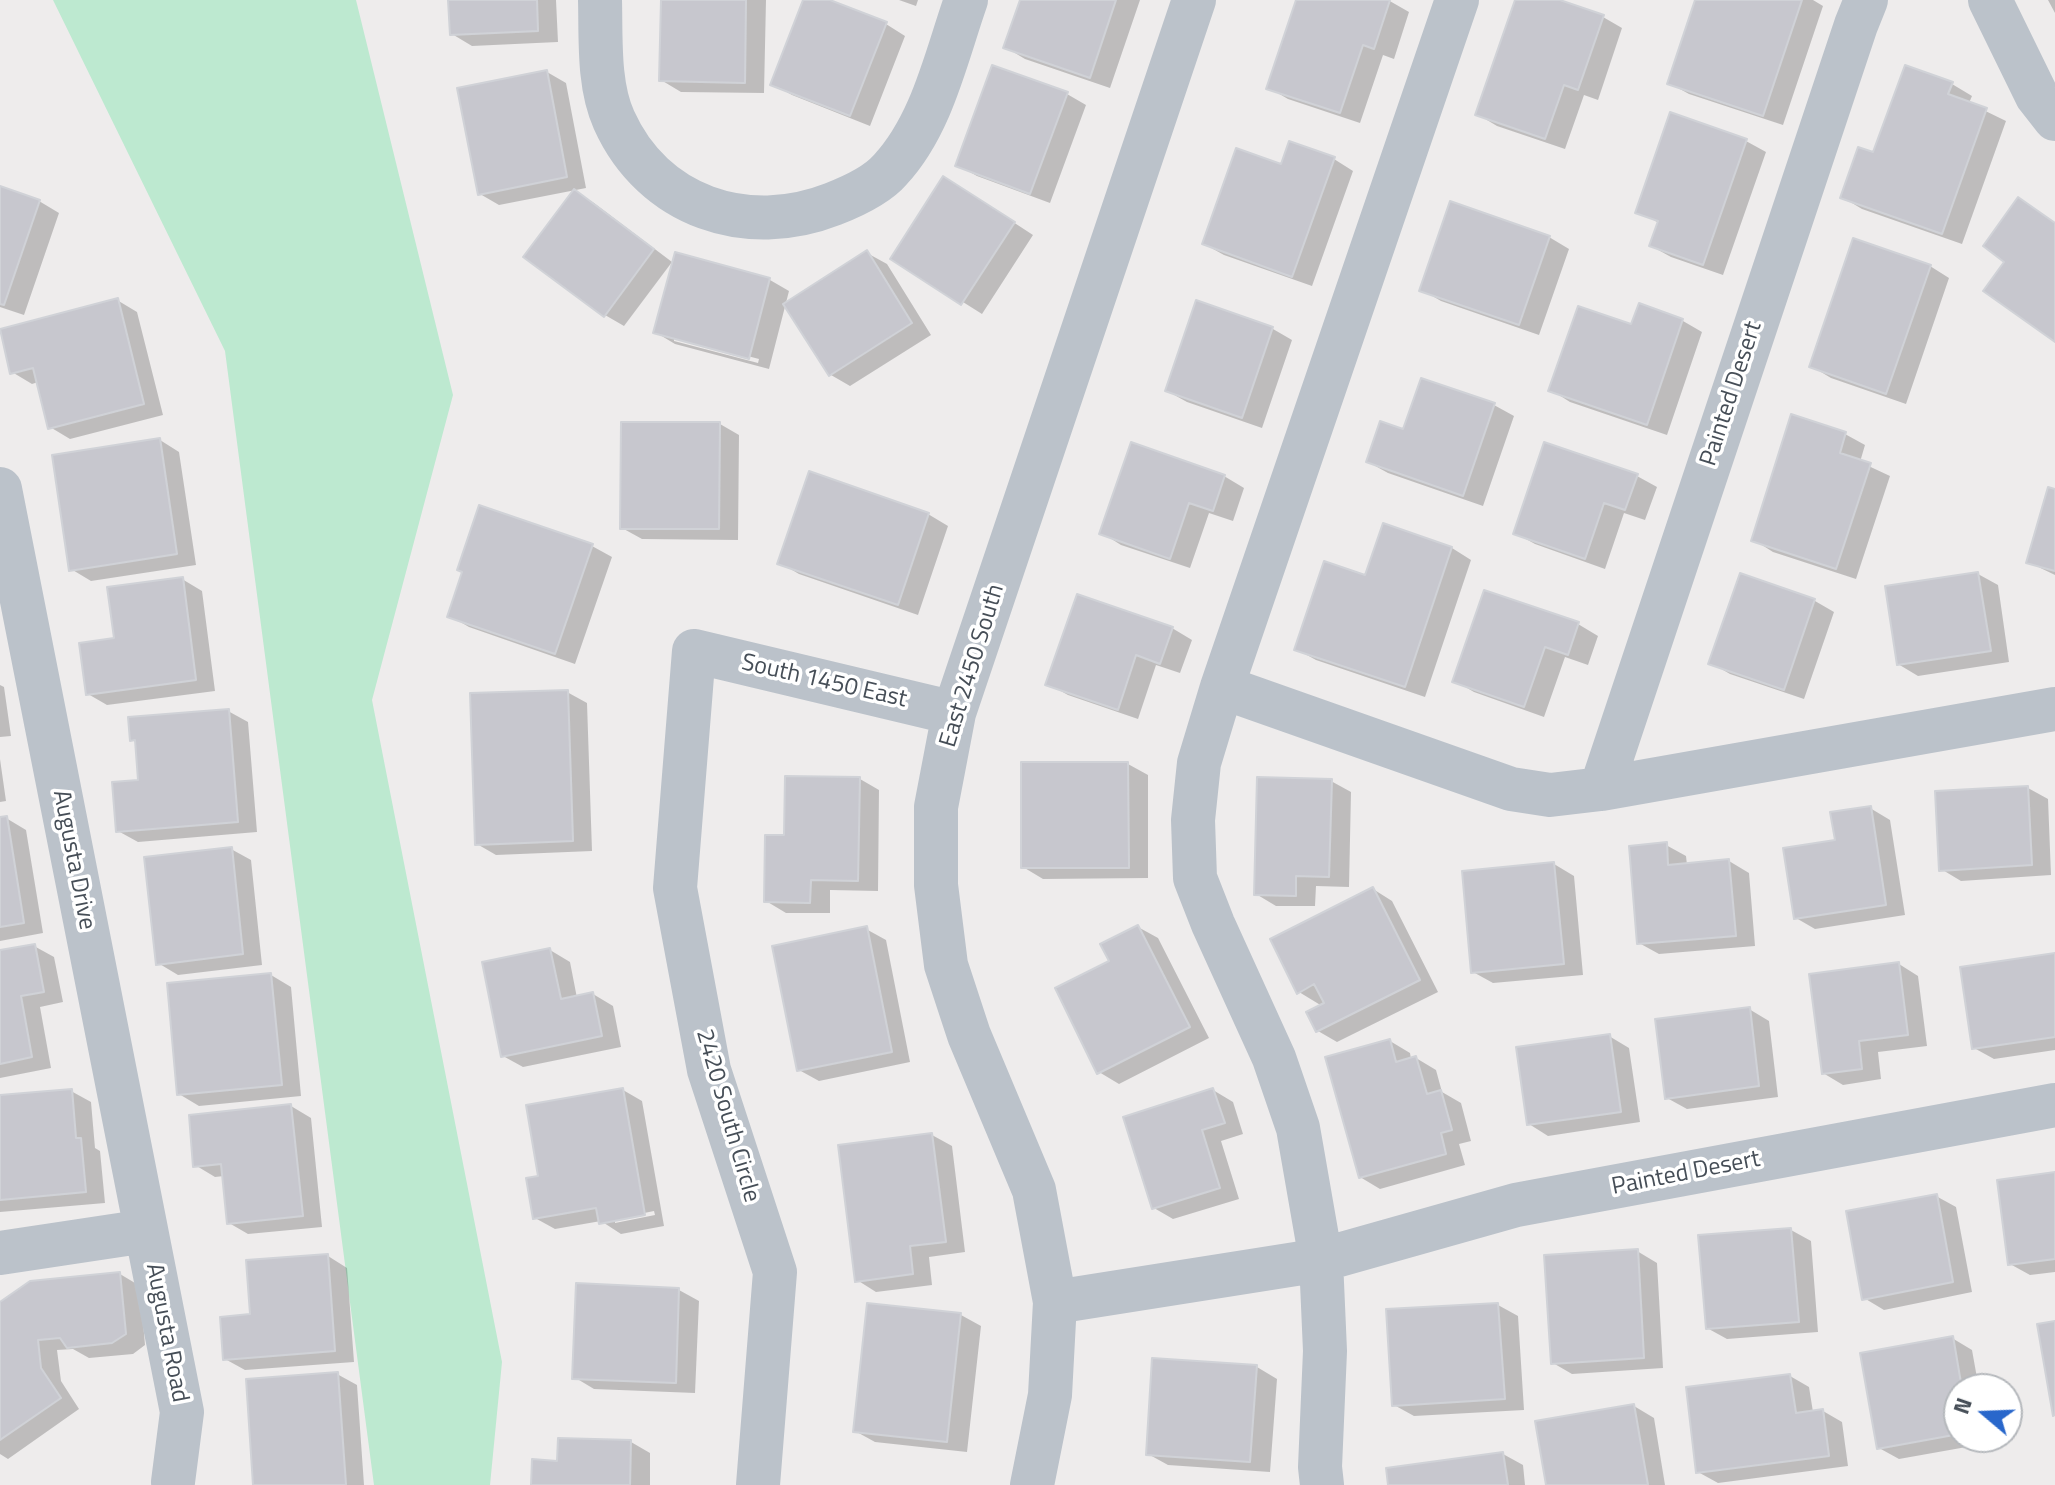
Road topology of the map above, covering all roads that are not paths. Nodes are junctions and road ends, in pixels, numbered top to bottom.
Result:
1 (600, 0) edge
2 (966, 0) edge
3 (1194, 0) edge
4 (1457, 0) edge
5 (1866, 0) edge
6 (1990, 0) edge
7 (2055, 119) edge
8 (0, 489) edge
9 (694, 651) joint
10 (1222, 687) junction
11 (2055, 709) edge
12 (954, 713) junction
13 (1601, 789) junction
14 (2055, 1105) edge
15 (146, 1231) junction
16 (0, 1253) edge
17 (1321, 1260) junction
18 (1055, 1302) junction
19 (173, 1482) dead end
20 (758, 1485) edge
21 (1032, 1485) edge
22 (1322, 1485) edge

1 - 2 street
3 - 12 street, East 2450 South
4 - 10 street
5 - 13 street, Painted Desert
6 - 7 street
8 - 15 street, Augusta Drive
9 - 12 street, South 1450 East
9 - 20 street, 2420 South Circle
10 - 13 street
10 - 17 street
11 - 13 street
12 - 18 street, East 2450 South
14 - 17 street, Painted Desert
15 - 16 street
15 - 19 street, Augusta Road
17 - 18 street, Painted Desert
17 - 22 street
18 - 21 street, East 2450 South

